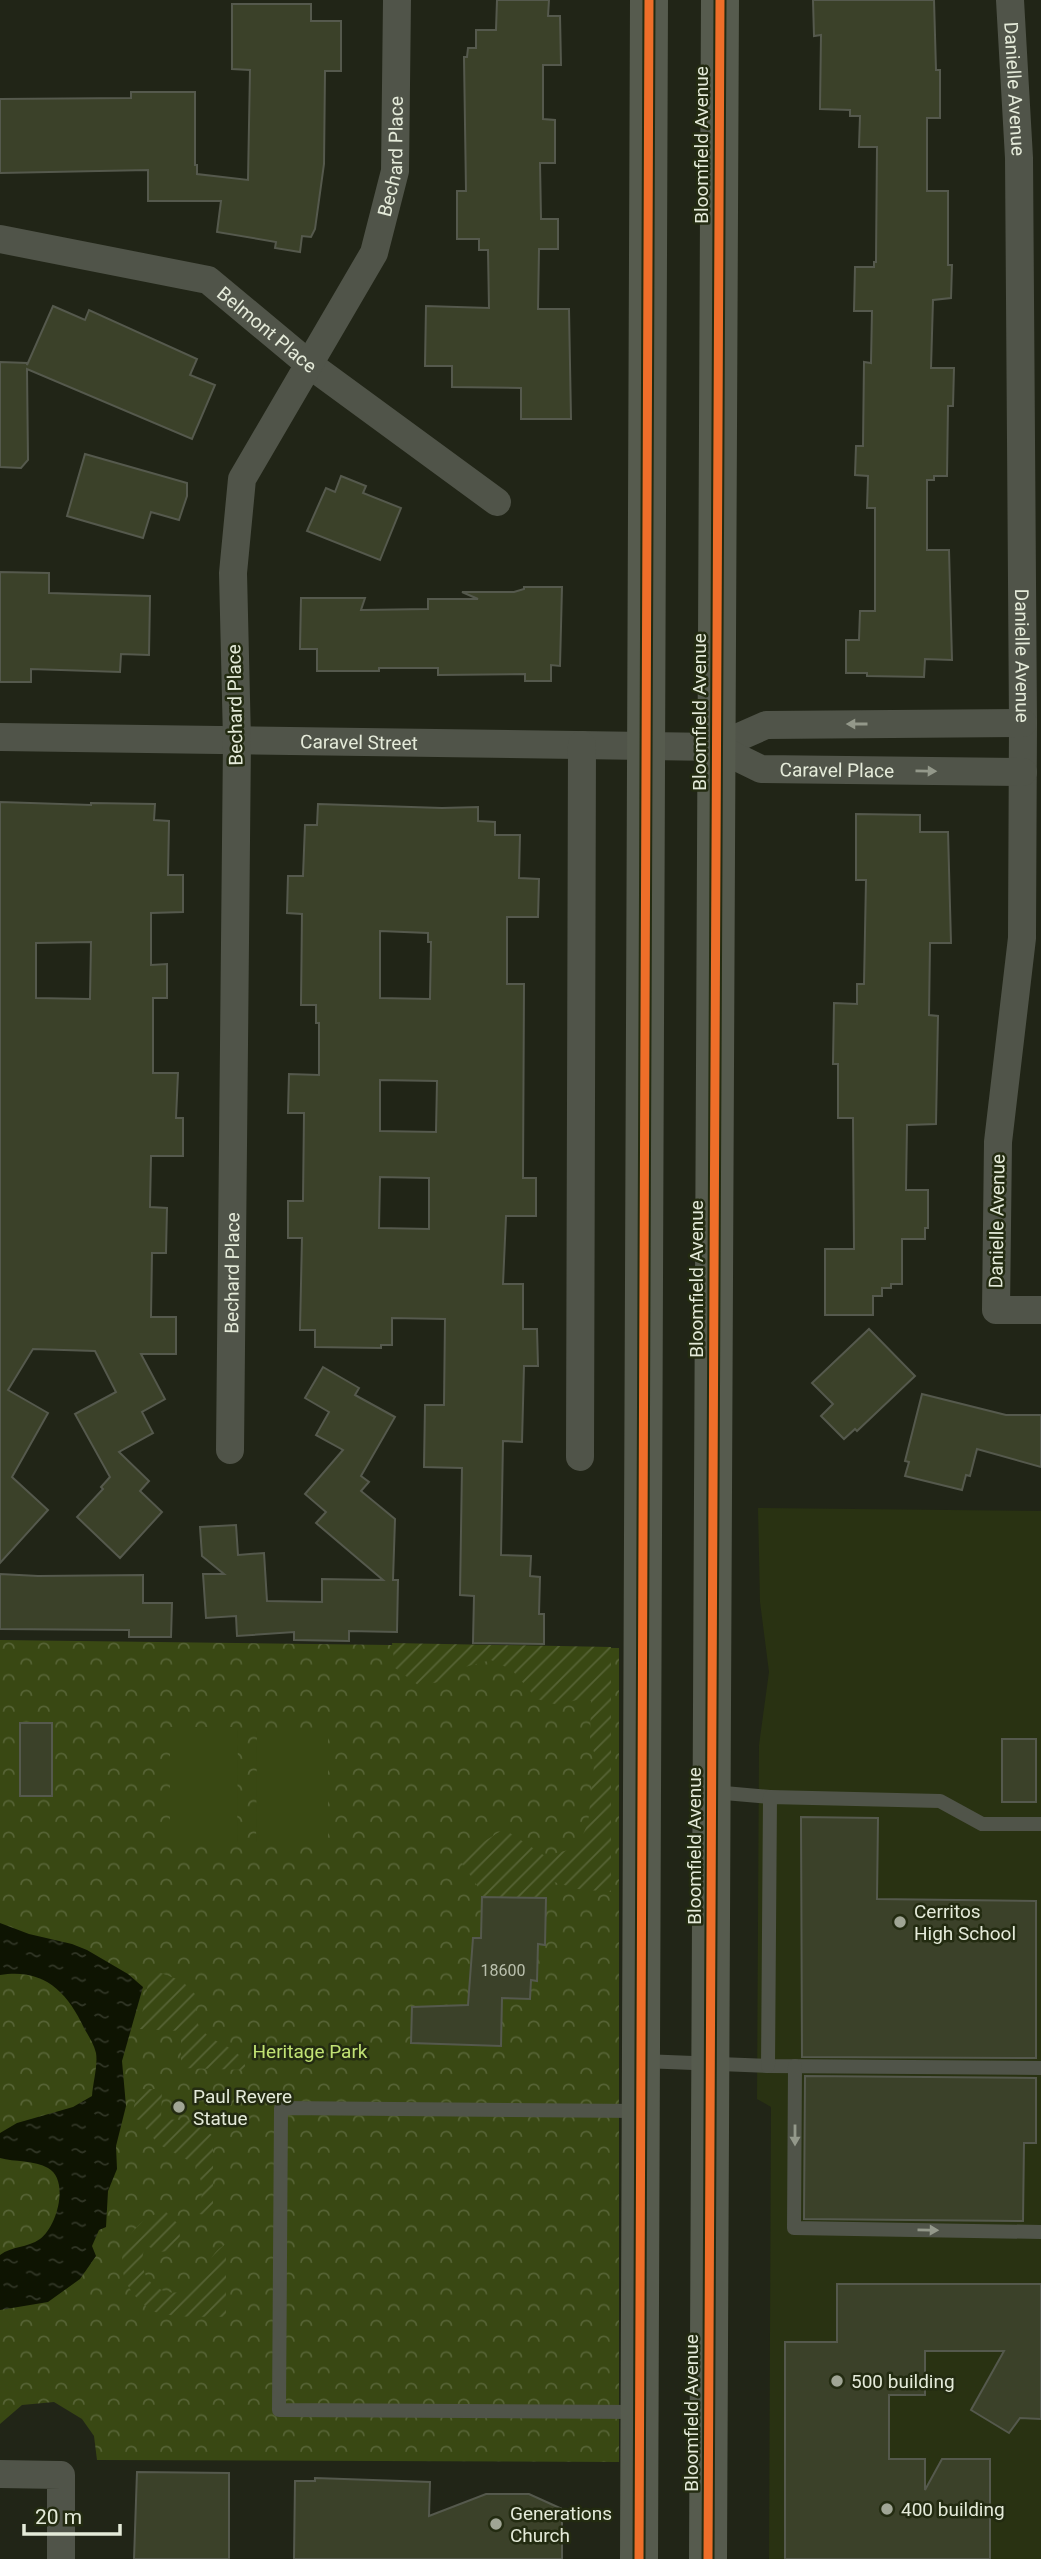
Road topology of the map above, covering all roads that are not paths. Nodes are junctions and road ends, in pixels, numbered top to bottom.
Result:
1 (397, 0) edge
2 (649, 0) edge
3 (720, 0) edge
4 (1010, 0) edge
5 (0, 239) edge
6 (310, 365) junction
7 (497, 502) dead end
8 (1023, 723) junction
9 (0, 737) edge
10 (237, 740) junction
11 (582, 745) junction
12 (646, 746) junction
13 (716, 747) junction
14 (1023, 772) junction
15 (1041, 1310) edge
16 (230, 1450) dead end
17 (580, 1457) dead end
18 (711, 1792) junction
19 (771, 1797) junction
20 (1041, 1824) edge
21 (641, 2061) junction
22 (710, 2063) junction
23 (768, 2066) junction
24 (796, 2066) junction
25 (1041, 2068) edge
26 (640, 2111) junction
27 (1041, 2232) edge
28 (639, 2412) junction
29 (0, 2474) edge
30 (61, 2559) edge
31 (639, 2559) edge
32 (708, 2559) edge

1 - 6 street, Bechard Place
2 - 12 street
3 - 13 street, Bloomfield Avenue
4 - 8 street, Danielle Avenue
5 - 6 street, Belmont Place
6 - 7 street, Belmont Place
6 - 10 street, Bechard Place
8 -> 13 street
8 - 14 street, Danielle Avenue
9 - 10 street, Caravel Street
10 - 11 street, Caravel Street
10 - 16 street, Bechard Place
11 - 12 street, Caravel Street
11 - 17 street
12 - 13 street, Caravel Street
12 - 21 street
13 -> 14 street, Caravel Place
13 - 18 street, Bloomfield Avenue
14 - 15 street, Danielle Avenue
18 - 19 lane
18 - 22 street, Bloomfield Avenue
19 - 20 lane
19 - 23 lane
21 - 22 lane
21 - 26 street
22 - 23 lane
22 - 32 street, Bloomfield Avenue
23 - 24 lane
24 - 25 lane
24 -> 27 lane
26 - 28 street
26 - 28 lane
28 - 31 street
29 - 30 street

